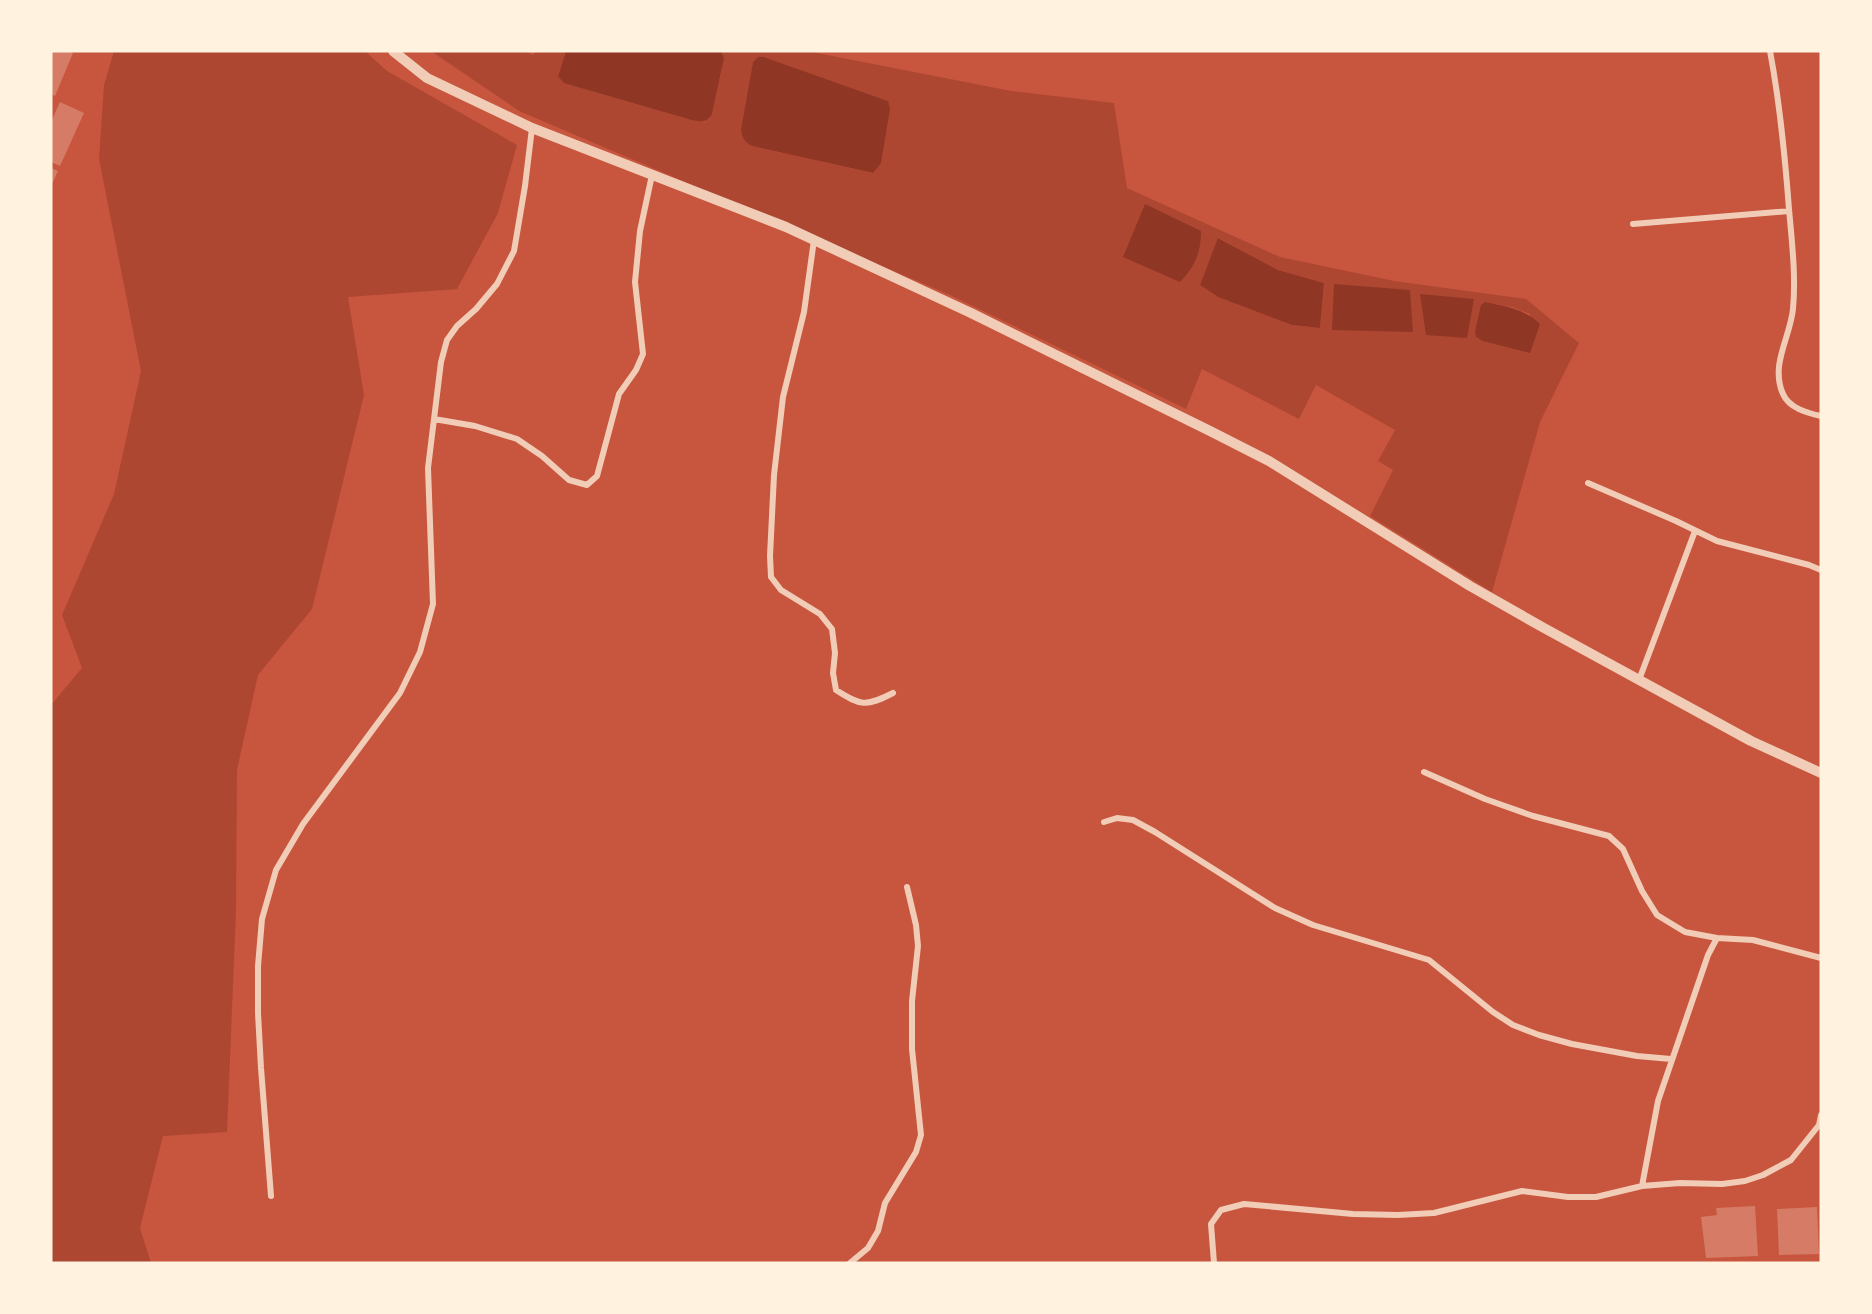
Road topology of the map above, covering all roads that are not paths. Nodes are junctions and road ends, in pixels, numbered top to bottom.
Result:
1 (393, 51) edge
2 (1770, 51) edge
3 (532, 129) junction
4 (652, 175) junction
5 (1789, 211) junction
6 (1633, 224) dead end
7 (814, 240) junction
8 (1821, 416) edge
9 (434, 419) junction
10 (1588, 483) dead end
11 (1695, 531) junction
12 (1821, 570) edge
13 (1639, 680) junction
14 (893, 693) dead end
15 (1424, 772) dead end
16 (1821, 773) edge
17 (1104, 822) dead end
18 (907, 887) dead end
19 (1717, 938) junction
20 (1821, 958) edge
21 (1671, 1059) junction
22 (1821, 1115) edge
23 (1642, 1186) junction
24 (271, 1196) dead end
25 (850, 1263) edge
26 (1214, 1263) edge

1 - 3 street
2 - 5 street
3 - 4 street
3 - 9 street
4 - 7 street
4 - 9 street
5 - 6 street
5 - 8 street
7 - 13 street
7 - 14 street
9 - 24 street
10 - 11 street
11 - 12 street
11 - 13 street
13 - 16 street
15 - 19 street
17 - 21 street
18 - 25 street
19 - 20 street
19 - 21 street
21 - 23 street
22 - 23 street
23 - 26 street

